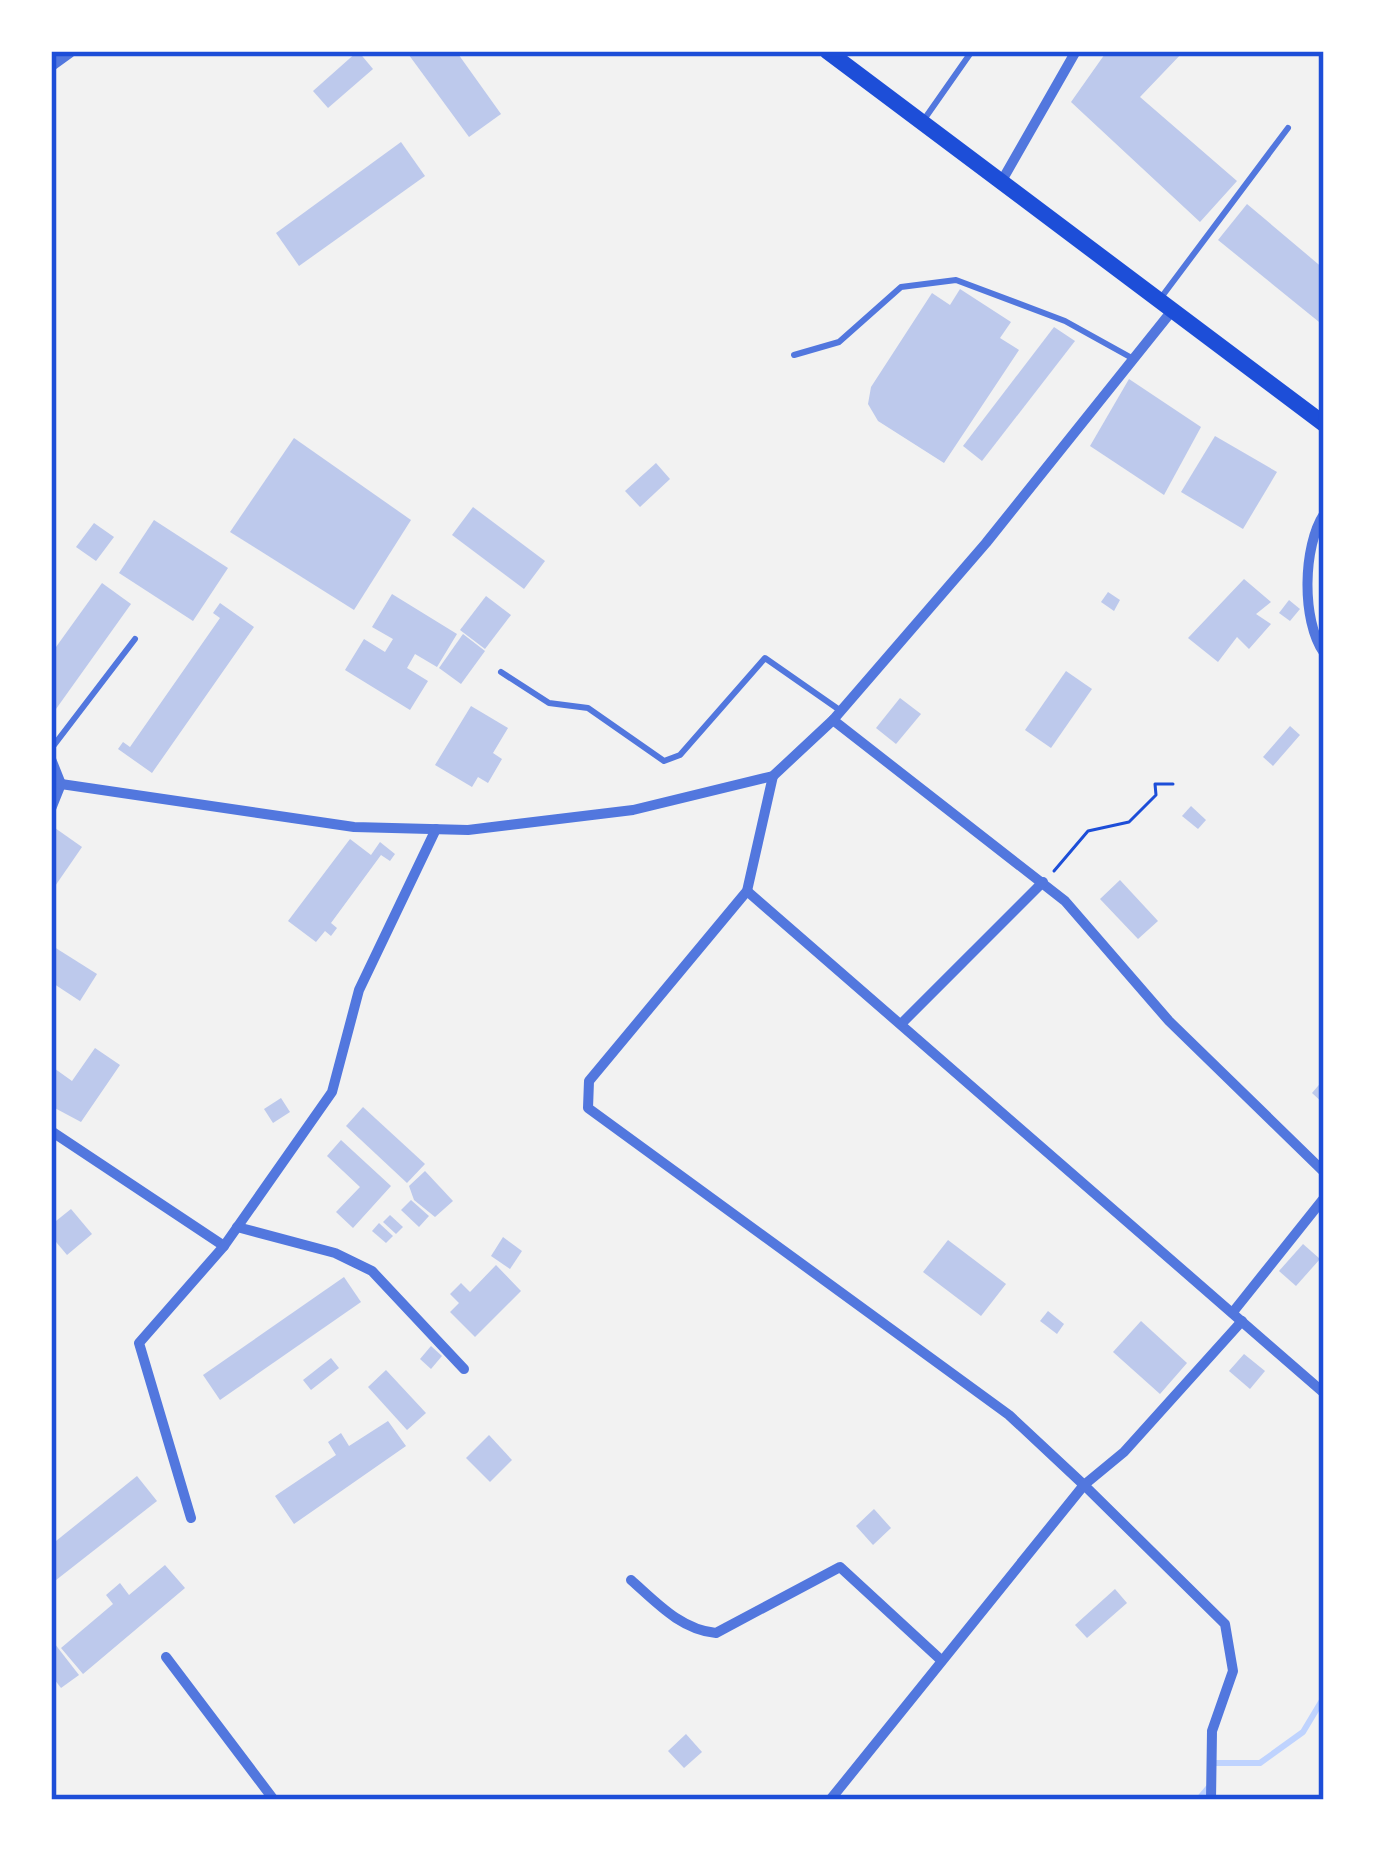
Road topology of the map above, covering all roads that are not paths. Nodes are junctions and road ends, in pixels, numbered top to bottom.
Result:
1 (69, 51) edge
2 (827, 51) edge
3 (972, 51) edge
4 (1076, 51) edge
5 (51, 64) edge
6 (921, 124) junction
7 (1288, 128) dead end
8 (1000, 184) junction
9 (1165, 307) junction
10 (794, 355) dead end
11 (1130, 357) junction
12 (1324, 424) edge
13 (1324, 514) edge
14 (135, 639) dead end
15 (1324, 653) edge
16 (501, 672) dead end
17 (837, 716) junction
18 (51, 749) edge
19 (51, 759) edge
20 (773, 776) junction
21 (61, 784) junction
22 (51, 809) edge
23 (436, 829) junction
24 (1045, 880) junction
25 (747, 891) junction
26 (903, 1022) junction
27 (51, 1131) edge
28 (1324, 1172) edge
29 (1324, 1198) edge
30 (237, 1227) junction
31 (224, 1246) junction
32 (1238, 1317) junction
33 (464, 1369) dead end
34 (1324, 1393) edge
35 (1084, 1485) junction
36 (191, 1518) dead end
37 (631, 1580) dead end
38 (166, 1657) dead end
39 (941, 1660) junction
40 (274, 1800) edge
41 (830, 1800) edge
42 (1211, 1800) edge

1 - 5 street
2 - 6 main road
3 - 6 lane
4 - 8 street
6 - 8 main road
7 - 9 lane
8 - 9 main road
9 - 11 street
9 - 12 main road
10 - 11 lane
11 - 17 street
13 - 15 street
14 - 18 lane
16 - 17 lane
17 - 20 street
17 - 24 street
19 - 21 street
20 - 23 street
20 - 25 street
21 - 22 street
21 - 23 street
23 - 30 street
24 - 26 street
24 - 28 street
25 - 26 street
25 - 35 street
26 - 32 street
27 - 31 street
29 - 32 street
30 - 31 street
30 - 33 street
31 - 36 street
32 - 34 street
32 - 35 street
35 - 39 street
35 - 42 street
37 - 39 street
38 - 40 street
39 - 41 street

